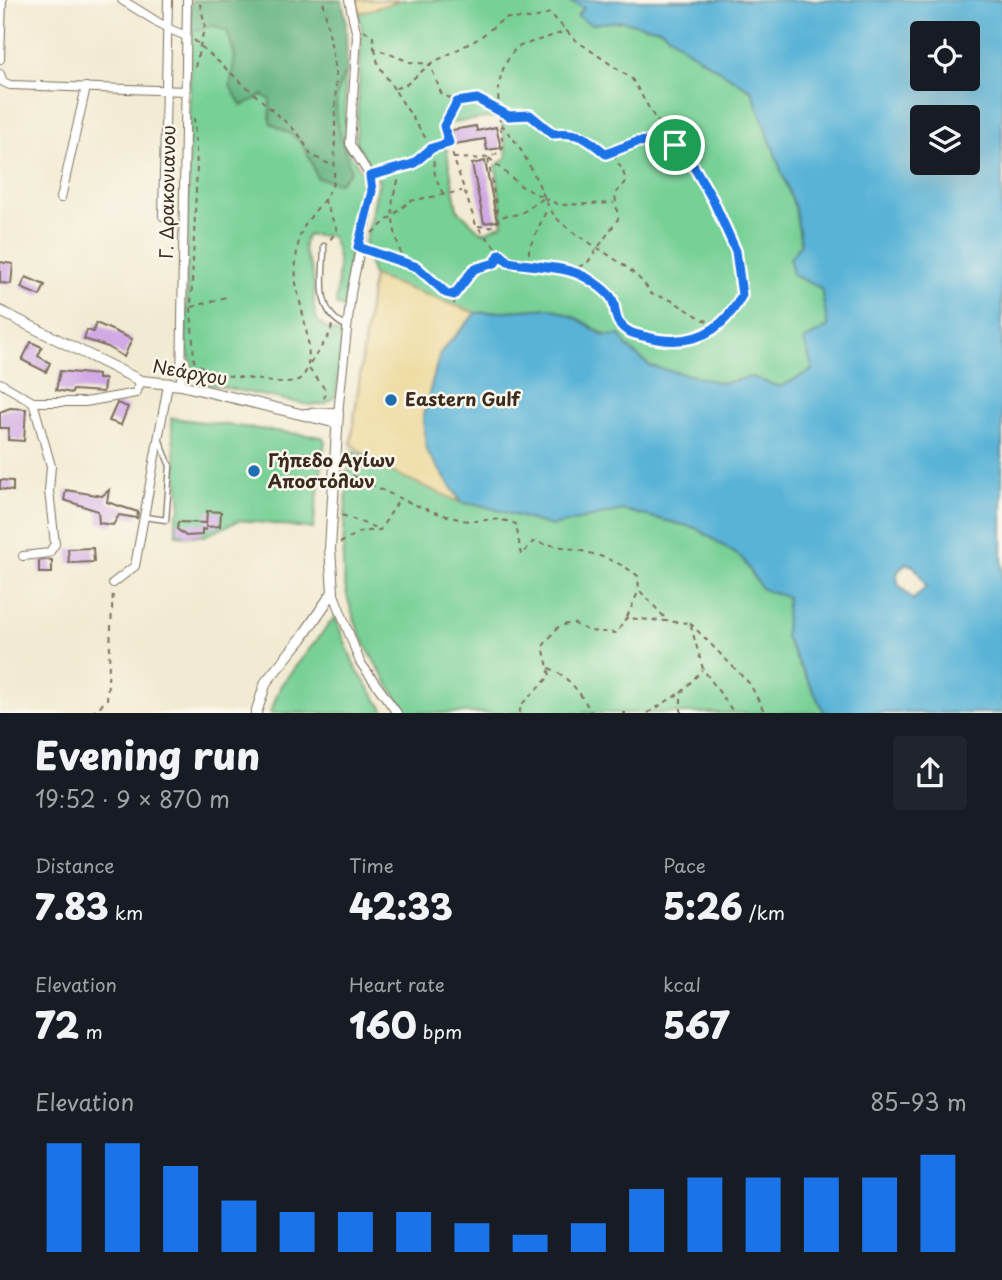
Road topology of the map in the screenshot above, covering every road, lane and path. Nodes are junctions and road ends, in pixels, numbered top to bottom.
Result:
1 (2, 0) edge
2 (122, 0) edge
3 (168, 0) edge
4 (187, 0) edge
5 (199, 0) edge
6 (323, 0) edge
7 (349, 0) edge
8 (354, 24) junction
9 (167, 28) junction
10 (567, 31) junction
11 (186, 36) junction
12 (200, 44) junction
13 (374, 48) junction
14 (0, 59) edge
15 (430, 64) junction
16 (194, 69) dead end
17 (0, 74) edge
18 (86, 87) junction
19 (394, 89) junction
20 (167, 90) junction
21 (186, 91) junction
22 (457, 102) junction
23 (497, 109) junction
24 (194, 111) dead end
25 (501, 124) junction
26 (449, 143) junction
27 (675, 145) junction
28 (432, 148) junction
29 (612, 154) junction
30 (488, 157) junction
31 (453, 158) junction
32 (334, 167) junction
33 (394, 170) junction
34 (370, 176) junction
35 (463, 191) junction
36 (443, 195) junction
37 (61, 198) dead end
38 (544, 198) junction
39 (324, 199) junction
40 (615, 202) junction
41 (548, 208) junction
42 (392, 214) junction
43 (163, 216) dead end
44 (497, 223) junction
45 (476, 225) junction
46 (324, 246) joint
47 (358, 247) junction
48 (598, 247) junction
49 (500, 254) junction
50 (403, 262) junction
51 (530, 267) junction
52 (570, 272) junction
53 (454, 295) junction
54 (226, 297) dead end
55 (454, 305) dead end
56 (191, 307) junction
57 (0, 311) edge
58 (332, 319) junction
59 (722, 323) junction
60 (346, 326) junction
61 (308, 368) junction
62 (141, 381) junction
63 (0, 383) edge
64 (169, 385) junction
65 (181, 385) junction
66 (340, 401) joint
67 (33, 402) junction
68 (331, 416) junction
69 (159, 438) junction
70 (335, 467) junction
71 (399, 498) junction
72 (332, 511) junction
73 (144, 517) junction
74 (380, 530) junction
75 (330, 549) junction
76 (23, 556) dead end
77 (113, 583) joint
78 (639, 590) junction
79 (333, 592) junction
80 (626, 618) junction
81 (668, 621) junction
82 (690, 623) junction
83 (548, 667) junction
84 (703, 669) junction
85 (681, 692) junction
86 (92, 713) edge
87 (256, 713) edge
88 (397, 713) edge
89 (519, 713) edge
90 (591, 713) edge
91 (648, 713) edge
92 (681, 713) edge
93 (734, 713) edge
94 (765, 713) edge

1 - 14 street
2 - 9 street
3 - 9 street
4 - 11 street, Γ. Δρακονιανου
5 - 12 path
6 - 32 path
7 - 8 street
8 - 13 path
8 - 34 street
9 - 11 street
9 - 20 street
10 - 15 path
10 - 23 path
10 - 27 path
11 - 12 path
11 - 21 street, Γ. Δρακονιανου
12 - 16 path
12 - 32 path
13 - 15 path
13 - 19 path
15 - 19 path
15 - 22 path
17 - 18 street
18 - 20 street
18 - 37 street
19 - 28 path
20 - 21 street
20 - 43 street
21 - 65 street, Γ. Δρακονιανου
22 - 23 path
22 - 26 path
23 - 25 path
23 - 29 path
24 - 56 path
25 - 30 path
25 - 38 path
26 - 28 path
26 - 31 path
27 - 29 path
27 - 59 path
28 - 33 path
28 - 36 path
29 - 40 path
30 - 31 path
30 - 38 path
30 - 44 path
31 - 35 path
32 - 39 path
33 - 34 path
33 - 42 path
34 - 47 street
35 - 36 path
35 - 45 path
36 - 42 path
38 - 40 path
38 - 41 path
38 - 44 path
39 - 46 path
39 - 61 path
40 - 48 path
41 - 48 path
41 - 51 path
42 - 47 path
42 - 50 path
44 - 45 path
45 - 49 path
46 - 58 lane
47 - 50 path
47 - 60 street
48 - 52 path
48 - 59 path
49 - 51 path
49 - 53 path
50 - 53 path
51 - 52 path
52 - 59 path
53 - 55 path
54 - 56 path
56 - 61 path
57 - 62 street, Νεάρχου
58 - 60 lane
58 - 61 path
60 - 66 street
61 - 68 path
62 - 64 street, Νεάρχου
62 - 67 street
63 - 67 street
64 - 65 street, Νεάρχου
64 - 69 street
65 - 68 street, Νεάρχου
66 - 68 street
67 - 76 street
68 - 70 street
69 - 73 street
69 - 73 lane
70 - 71 path
70 - 72 street
71 - 74 path
71 - 78 path
72 - 74 path
72 - 75 street
73 - 77 street
74 - 75 path
75 - 79 street
77 - 86 path
78 - 80 path
78 - 81 path
79 - 87 street
79 - 88 street
80 - 81 path
80 - 83 path
81 - 82 path
82 - 84 path
82 - 94 path
83 - 89 path
83 - 90 path
84 - 85 path
84 - 93 path
85 - 91 path
85 - 92 path

